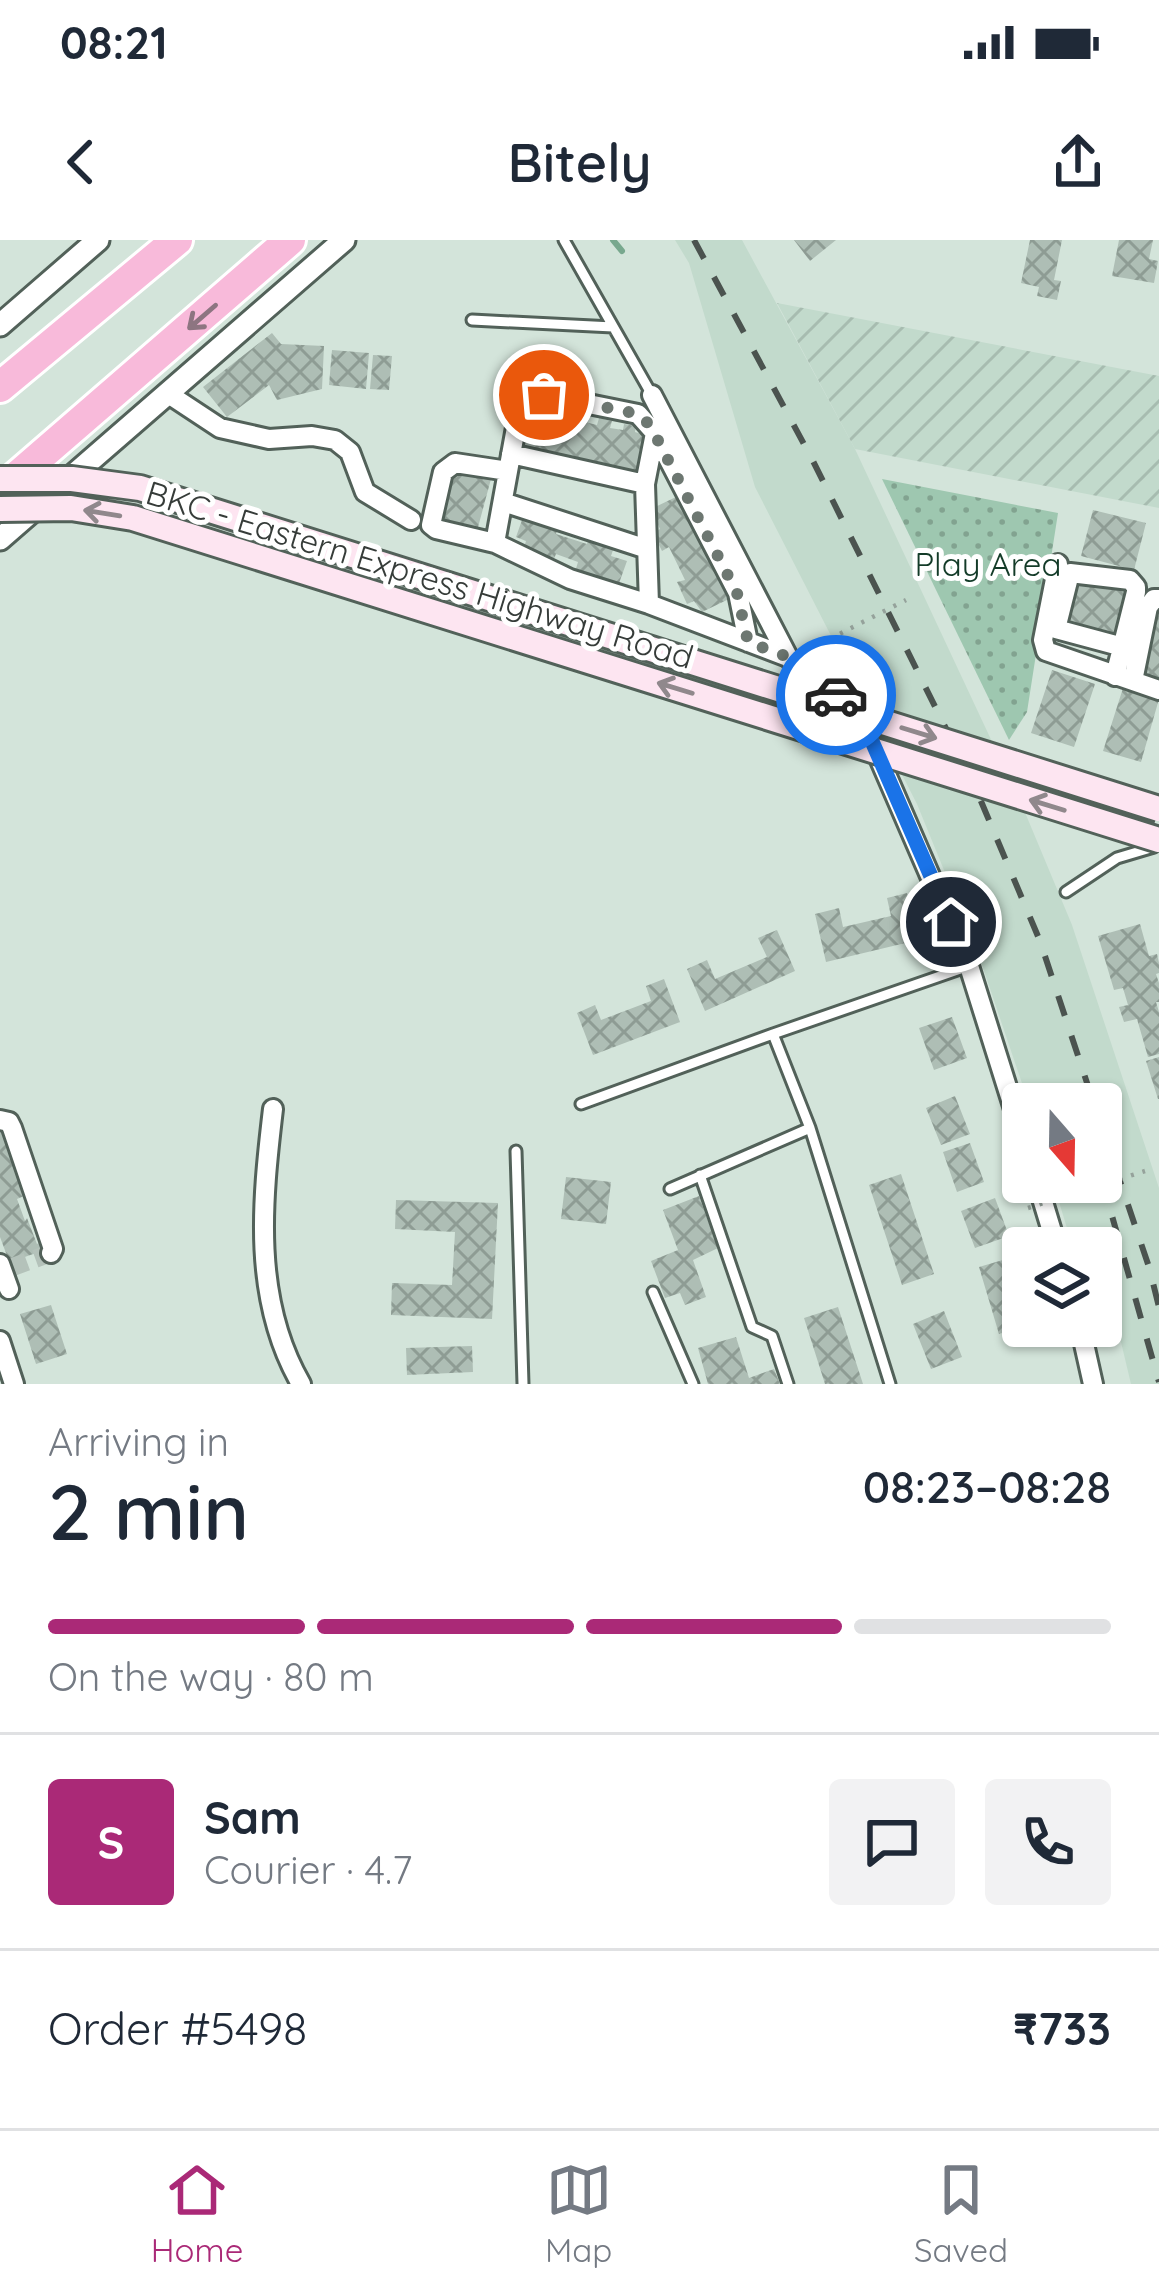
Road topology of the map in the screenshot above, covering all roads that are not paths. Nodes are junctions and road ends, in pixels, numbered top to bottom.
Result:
1 (98, 240) edge
2 (177, 240) edge
3 (290, 240) edge
4 (344, 240) edge
5 (564, 240) edge
6 (472, 320) dead end
7 (0, 326) edge
8 (613, 327) junction
9 (0, 387) edge
10 (167, 393) junction
11 (652, 395) joint
12 (656, 434) junction
13 (510, 463) junction
14 (0, 478) edge
15 (645, 484) junction
16 (0, 491) edge
17 (503, 502) junction
18 (0, 509) edge
19 (411, 520) dead end
20 (0, 538) edge
21 (495, 544) junction
22 (646, 549) junction
23 (1058, 564) dead end
24 (1159, 598) edge
25 (649, 604) junction
26 (748, 642) junction
27 (1123, 646) junction
28 (788, 657) junction
29 (1124, 679) junction
30 (1159, 690) edge
31 (1159, 809) edge
32 (1159, 843) edge
33 (1066, 892) dead end
34 (969, 966) junction
35 (772, 1034) junction
36 (1006, 1083) edge
37 (581, 1105) dead end
38 (273, 1109) dead end
39 (0, 1120) edge
40 (810, 1129) junction
41 (516, 1151) dead end
42 (700, 1175) junction
43 (670, 1189) dead end
44 (51, 1253) dead end
45 (653, 1292) dead end
46 (0, 1341) edge
47 (1085, 1347) edge
48 (14, 1384) edge
49 (301, 1384) edge
50 (523, 1384) edge
51 (692, 1384) edge
52 (788, 1384) edge
53 (890, 1384) edge
54 (1093, 1384) edge

1 - 7 street
2 - 9 highway
3 -> 16 highway
4 - 10 street
5 - 8 lane
6 - 8 lane
8 - 11 lane
10 - 19 street
10 - 20 street
11 - 28 street
12 - 13 street
12 - 15 street
12 - 26 street
13 - 15 street
13 - 17 street
13 - 21 street
14 -> 31 main road, BKC - Eastern Express Highway Road, bridge
15 - 22 street
17 - 21 street
17 - 22 street
32 -> 18 main road, BKC - Eastern Express Highway Road, bridge
21 - 25 street
22 - 25 street
23 - 29 street
24 - 29 street
25 - 26 street
26 - 28 street
27 - 27 street
27 - 29 street
28 - 34 street
29 - 30 street
32 - 33 lane
34 - 35 lane
34 - 36 street
35 - 37 lane
35 - 40 lane
38 - 49 street
39 - 44 street
40 - 42 lane
40 - 53 lane
41 - 50 lane
42 - 43 lane
42 - 52 lane
45 - 51 lane
46 - 48 street
47 - 54 street

